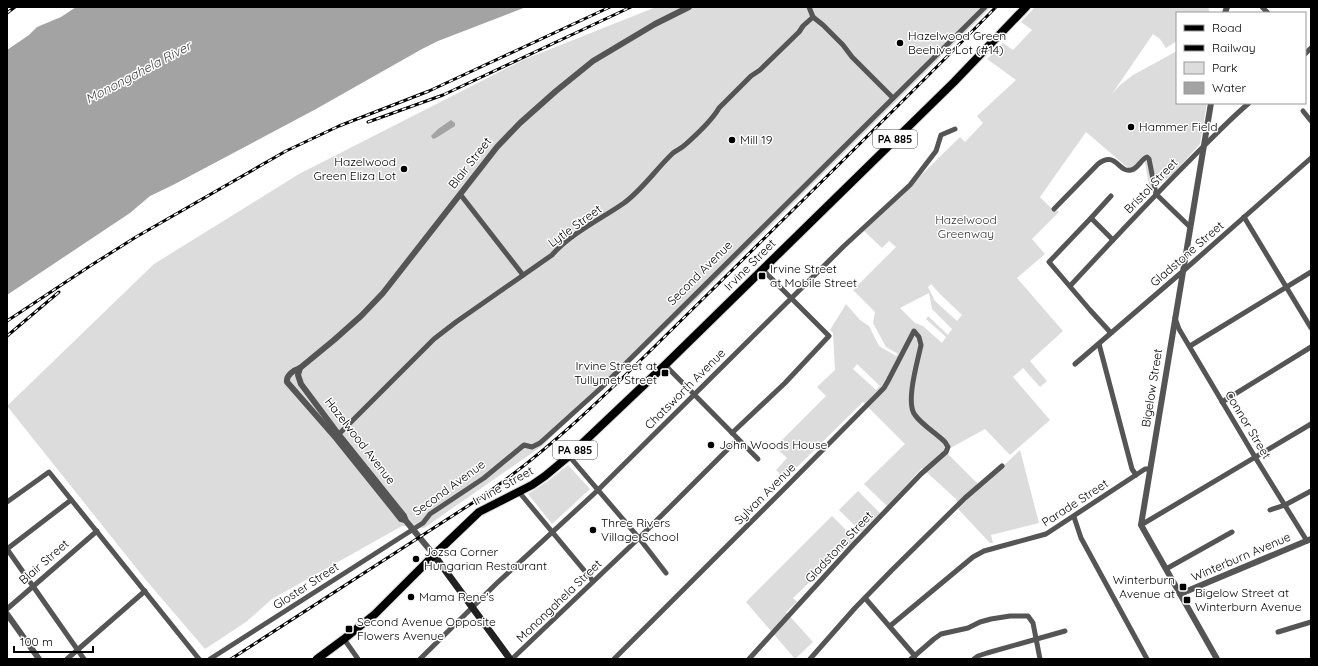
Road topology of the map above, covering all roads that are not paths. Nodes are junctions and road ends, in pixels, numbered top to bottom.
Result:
1 (688, 7) edge
2 (809, 7) edge
3 (985, 7) edge
4 (1026, 7) edge
5 (813, 17) junction
6 (893, 98) junction
7 (1211, 104) edge
8 (1248, 104) edge
9 (1303, 111) dead end
10 (1311, 121) edge
11 (955, 129) dead end
12 (1204, 145) junction
13 (1311, 158) edge
14 (460, 194) junction
15 (1156, 194) junction
16 (1111, 196) dead end
17 (1054, 209) dead end
18 (1091, 218) junction
19 (1244, 218) junction
20 (1190, 227) junction
21 (1113, 240) junction
22 (762, 269) junction
23 (1182, 272) junction
24 (1311, 272) edge
25 (523, 275) junction
26 (1070, 286) junction
27 (1286, 287) junction
28 (791, 298) junction
29 (1175, 317) junction
30 (1311, 328) edge
31 (1111, 333) junction
32 (1099, 344) junction
33 (1190, 346) junction
34 (1311, 348) edge
35 (1075, 364) dead end
36 (665, 365) junction
37 (300, 368) junction
38 (289, 383) joint
39 (694, 395) junction
40 (1222, 402) junction
41 (1311, 424) edge
42 (732, 433) junction
43 (338, 436) junction
44 (738, 439) junction
45 (946, 452) joint
46 (569, 456) junction
47 (1255, 457) junction
48 (758, 460) dead end
49 (1002, 466) dead end
50 (1150, 469) junction
51 (1136, 475) junction
52 (597, 491) junction
53 (1311, 491) edge
54 (519, 492) junction
55 (71, 500) junction
56 (7, 502) edge
57 (1285, 506) junction
58 (1270, 510) dead end
59 (1074, 517) junction
60 (1141, 525) junction
61 (413, 529) junction
62 (97, 531) junction
63 (552, 532) junction
64 (1232, 532) dead end
65 (639, 538) junction
66 (1309, 540) edge
67 (7, 549) edge
68 (434, 555) junction
69 (1166, 569) junction
70 (666, 573) dead end
71 (593, 581) junction
72 (33, 586) junction
73 (145, 591) junction
74 (1180, 594) junction
75 (865, 598) junction
76 (473, 607) junction
77 (7, 610) edge
78 (7, 614) edge
79 (1311, 622) edge
80 (890, 626) junction
81 (1065, 631) dead end
82 (1278, 632) dead end
83 (344, 639) junction
84 (1037, 639) junction
85 (78, 650) junction
86 (913, 657) edge
87 (39, 659) edge
88 (67, 659) edge
89 (84, 659) edge
90 (199, 659) edge
91 (210, 659) edge
92 (317, 659) edge
93 (358, 659) edge
94 (420, 659) edge
95 (511, 659) edge
96 (614, 659) edge
97 (749, 659) edge
98 (810, 659) edge
99 (974, 659) edge
100 (1040, 659) edge
101 (1147, 659) edge
102 (1217, 659) edge

1 - 14 street, Blair Street
2 - 5 street
3 - 6 street, Second Avenue
4 - 22 main road, Irvine Street / PA 885
5 - 6 street
5 - 25 street, Lytle Street
6 - 61 street, Second Avenue
7 - 12 street, Bigelow Street
8 - 12 street, Bristol Street
9 - 10 street
11 - 28 street, Chatsworth Avenue
12 - 15 street, Bristol Street
12 - 20 street, Bigelow Street
13 - 19 street, Gladstone Street
14 - 25 street
14 - 37 street, Blair Street
15 - 17 street
15 - 20 street
15 - 21 street, Bristol Street
16 - 18 street
18 - 21 street
18 - 26 street
19 - 23 street, Gladstone Street
19 - 27 street
20 - 23 street, Bigelow Street
21 - 26 street, Bristol Street
22 - 28 street
22 - 36 main road, Irvine Street / PA 885
23 - 29 street, Bigelow Street
23 - 31 street, Gladstone Street
24 - 27 street
25 - 43 street, Lytle Street
26 - 31 street
27 - 30 street
27 - 33 street
28 - 39 street, Chatsworth Avenue
28 - 42 street
29 - 33 street, Connor Street
29 - 50 street, Bigelow Street
31 - 32 street, Gladstone Street
32 - 35 street, Gladstone Street
32 - 51 street
33 - 40 street, Connor Street
34 - 40 street
36 - 39 street
36 - 46 main road, Irvine Street / PA 885
37 - 38 street, Blair Street
37 - 43 street, Hazelwood Avenue
38 - 43 street, Hazelwood Avenue
39 - 42 street
39 - 52 street, Chatsworth Avenue
40 - 47 street, Connor Street
41 - 47 street
42 - 44 street
43 - 61 street, Hazelwood Avenue
44 - 48 street
44 - 65 street, Monongahela Street
45 - 96 street, Sylvan Avenue
45 - 97 street, Gladstone Street
46 - 52 street
46 - 54 main road, Irvine Street / PA 885
47 - 57 street, Connor Street
47 - 60 street
49 - 75 street
50 - 51 street, Parade Street
50 - 60 street, Bigelow Street
51 - 59 street, Parade Street
52 - 63 street, Chatsworth Avenue
52 - 65 street
53 - 57 street
54 - 63 street
54 - 68 main road, Irvine Street / PA 885
55 - 56 street
55 - 62 street
55 - 67 street
57 - 58 street
57 - 66 street, Connor Street
59 - 80 street, Parade Street
59 - 101 street
60 - 69 street
61 - 68 street, Hazelwood Avenue
61 - 91 street, Gloster Street
62 - 72 street, Blair Street
62 - 73 street
63 - 71 street
63 - 76 street, Chatsworth Avenue
64 - 69 street
65 - 70 street
65 - 71 street, Monongahela Street
66 - 74 street, Winterburn Avenue
67 - 72 street
68 - 76 main road, Hazelwood Avenue
68 - 83 main road, PA 885
69 - 74 street
71 - 95 street, Monongahela Street
72 - 77 street, Blair Street
72 - 85 street
73 - 85 street
73 - 90 street
74 - 102 street
75 - 80 street
75 - 98 street
76 - 94 street, Chatsworth Avenue
76 - 95 main road, Hazelwood Avenue
78 - 87 street
79 - 82 street
80 - 86 street
81 - 84 street
83 - 92 main road, PA 885
83 - 93 street
84 - 86 street
84 - 99 street
84 - 100 street
85 - 88 street
85 - 89 street

